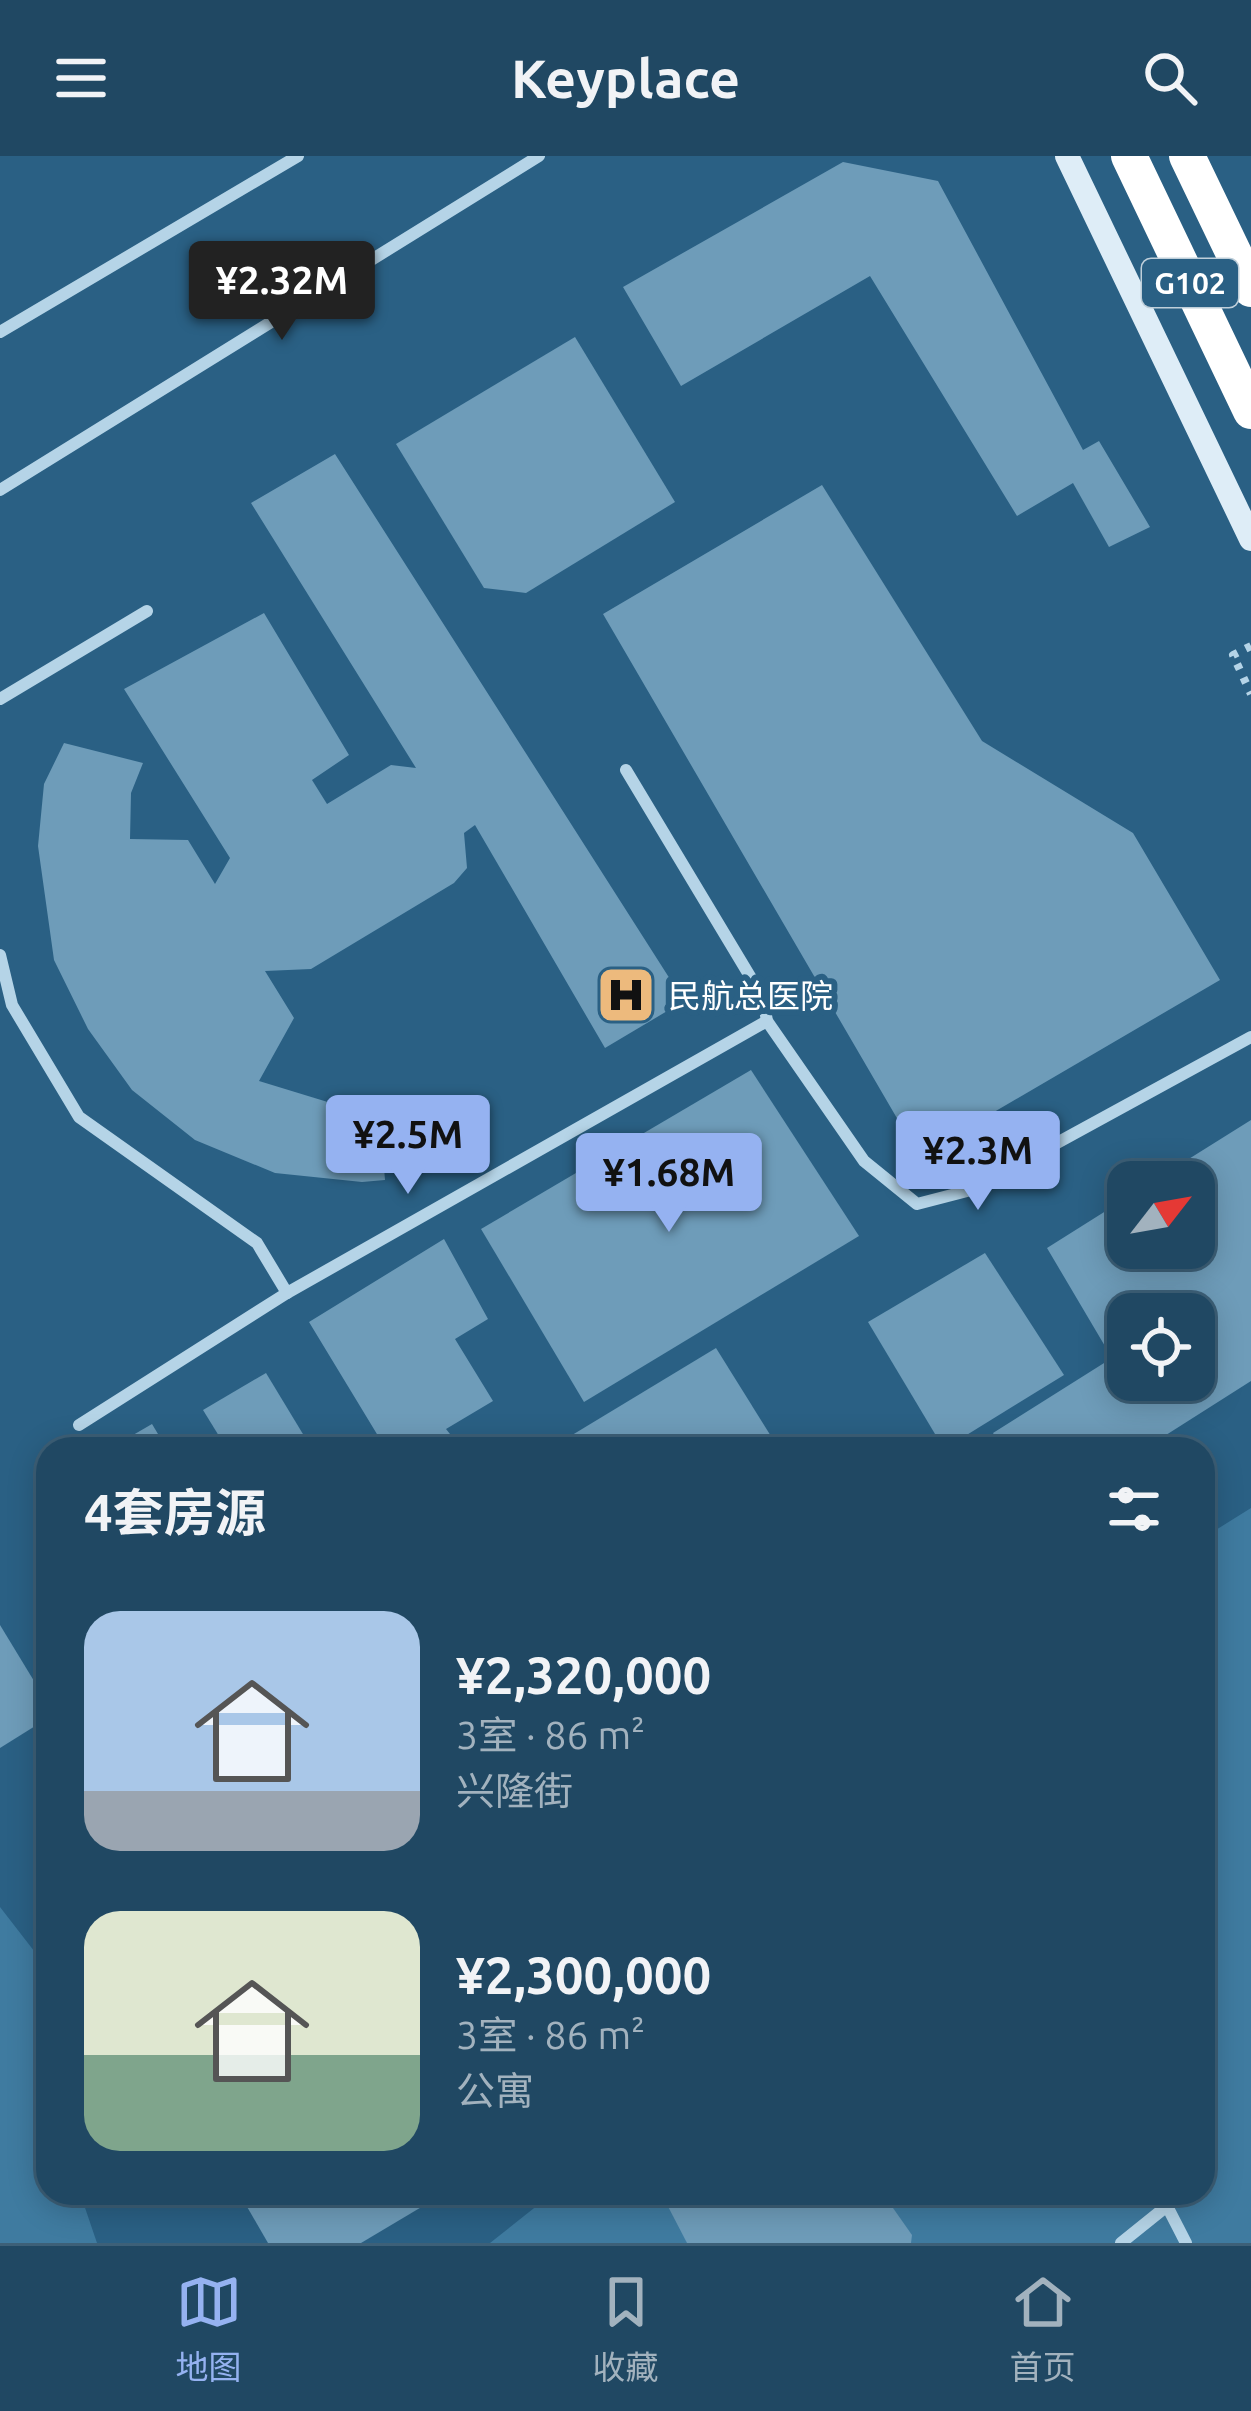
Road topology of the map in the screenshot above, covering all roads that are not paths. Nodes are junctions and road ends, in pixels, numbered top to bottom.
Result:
1 (298, 156) edge
2 (539, 156) edge
3 (1067, 156) edge
4 (1129, 156) edge
5 (1187, 156) edge
6 (1251, 289) edge
7 (0, 332) edge
8 (1251, 411) edge
9 (0, 490) edge
10 (1249, 529) edge
11 (147, 611) dead end
12 (0, 699) edge
13 (626, 770) dead end
14 (0, 955) edge
15 (767, 1021) junction
16 (1251, 1036) edge
17 (287, 1293) junction
18 (79, 1425) dead end
19 (1121, 2243) edge
20 (1186, 2243) edge

1 - 7 street
2 - 9 street
3 - 10 street
4 - 8 highway, G102
5 - 6 highway, G102
11 - 12 street
13 - 15 street
14 - 17 street
15 - 16 street
15 - 17 street
17 - 18 street
19 - 20 street

